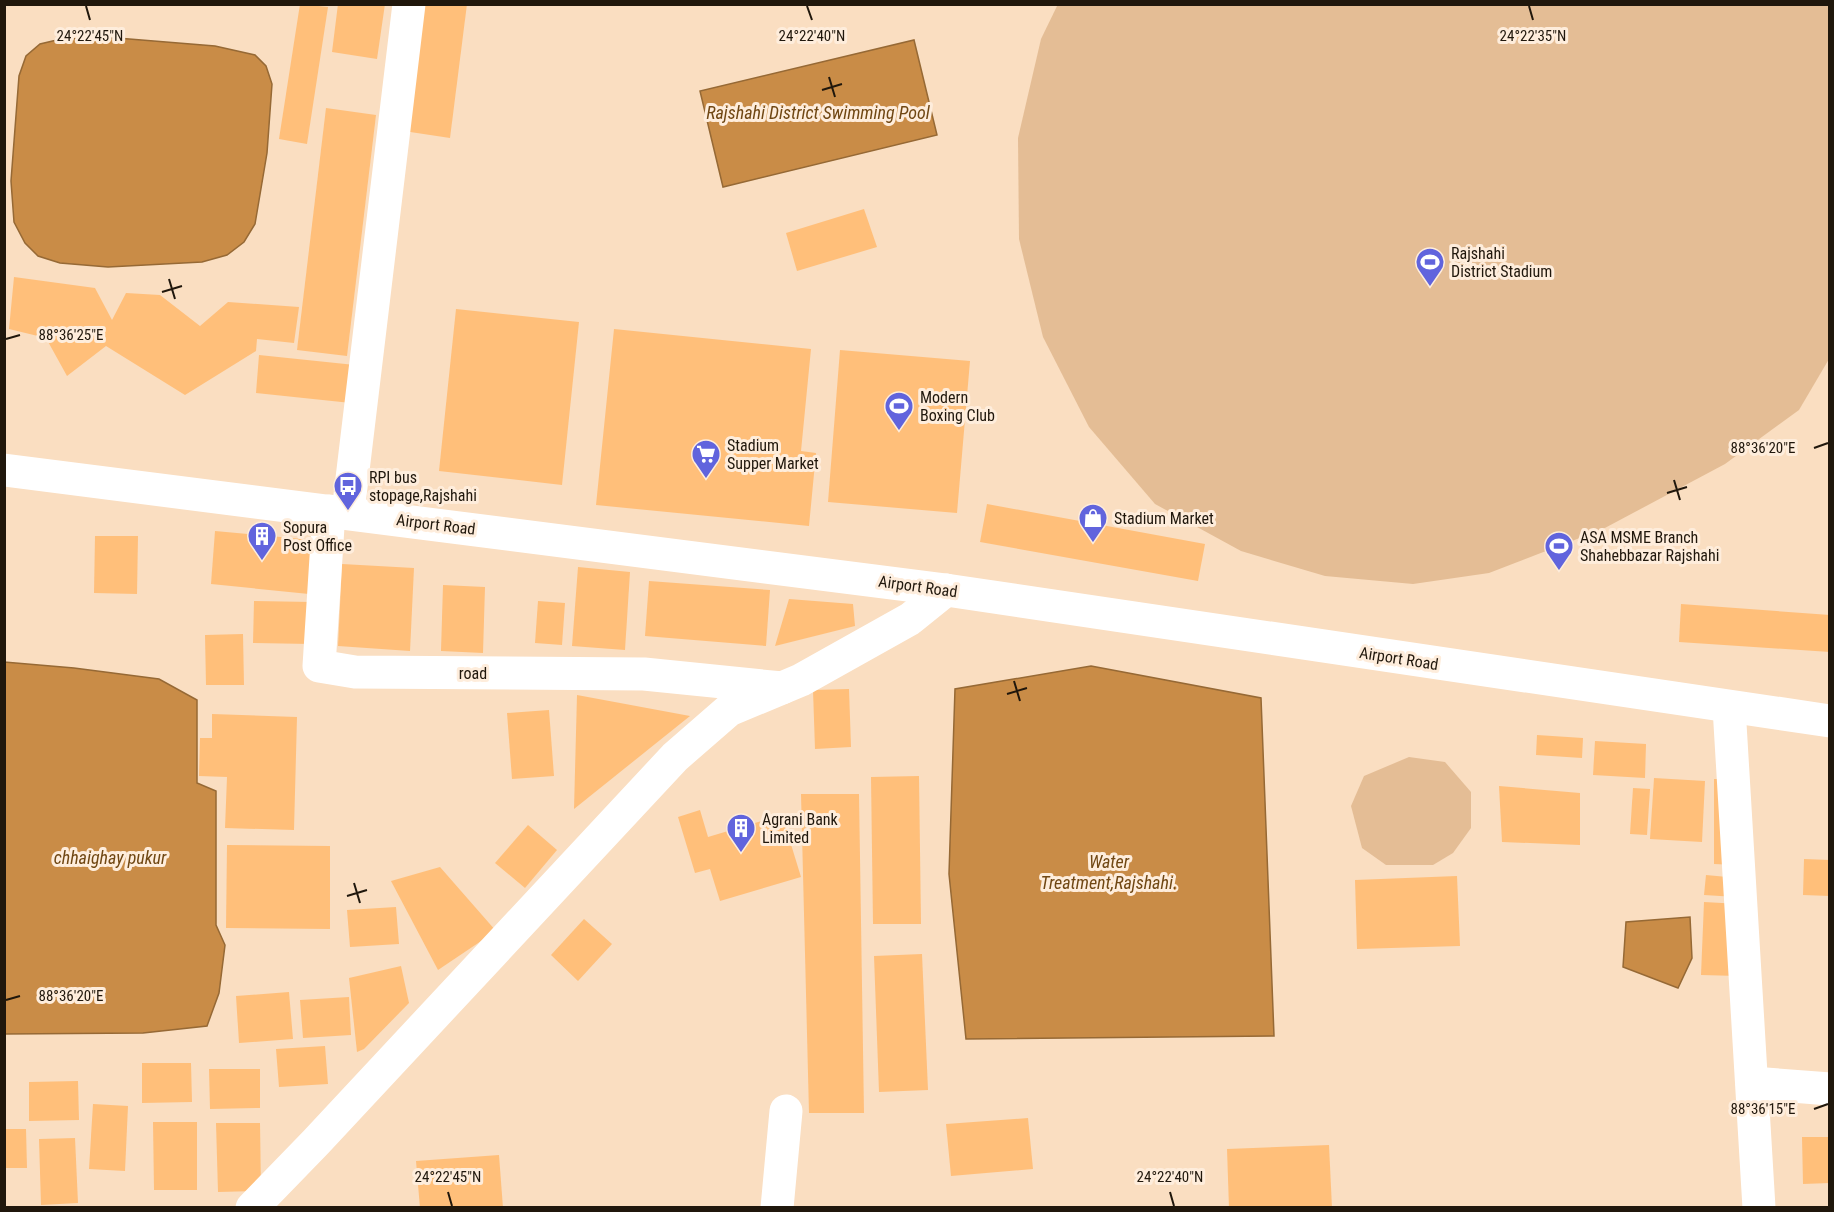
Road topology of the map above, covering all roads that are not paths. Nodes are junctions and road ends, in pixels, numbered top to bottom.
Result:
1 (409, 4) edge
2 (4, 470) edge
3 (339, 512) junction
4 (946, 590) junction
5 (782, 688) junction
6 (1729, 707) junction
7 (1830, 721) edge
8 (1752, 1083) junction
9 (1830, 1089) edge
10 (786, 1111) dead end
11 (252, 1208) edge
12 (777, 1208) edge
13 (1759, 1208) edge

1 - 3 main road
2 - 3 main road, Airport Road
3 - 4 main road, Airport Road
3 - 5 main road, road
4 - 5 main road
4 - 6 main road, Airport Road
5 - 11 main road
6 - 7 main road, Airport Road
6 - 8 main road
8 - 9 main road
8 - 13 main road
10 - 12 main road

